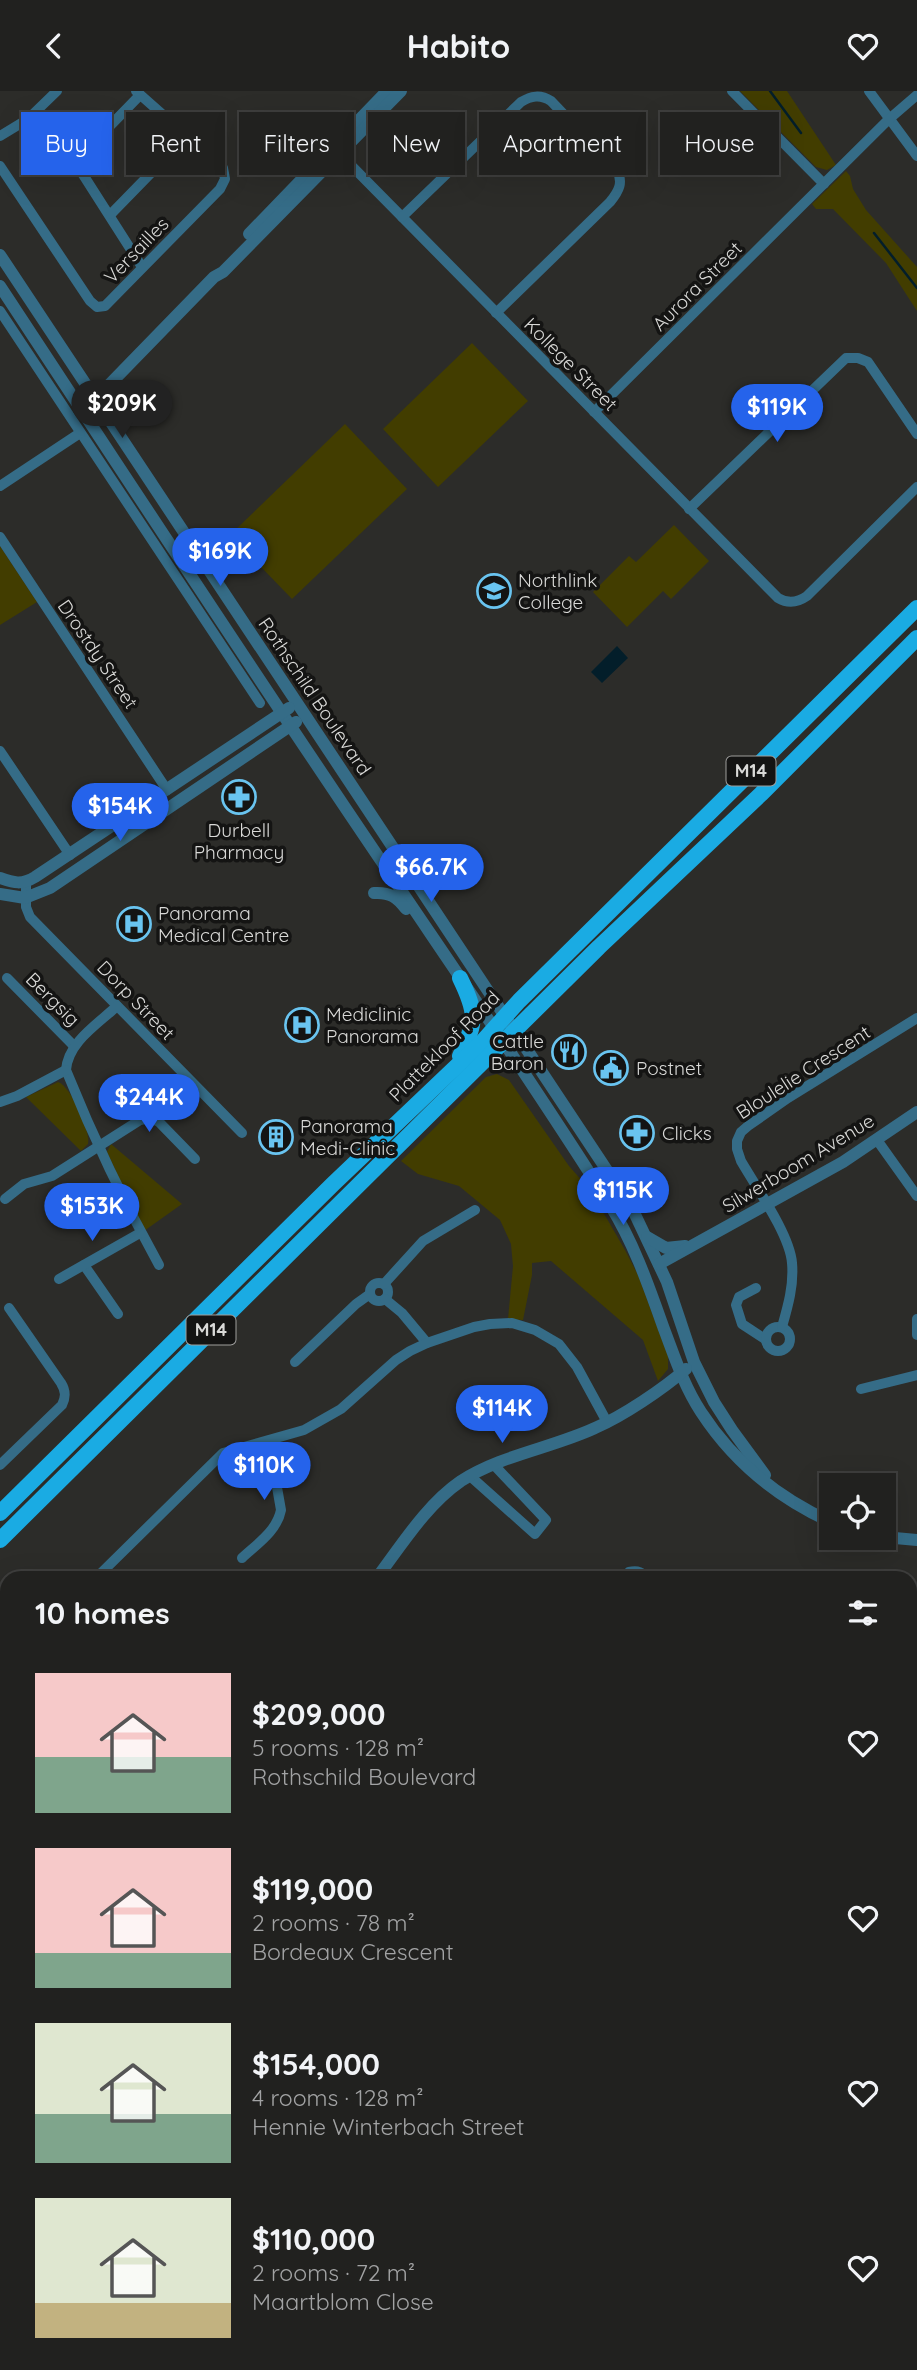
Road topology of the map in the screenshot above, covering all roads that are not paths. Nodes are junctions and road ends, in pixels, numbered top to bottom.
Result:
1 (57, 91) edge
2 (387, 91) edge
3 (401, 91) edge
4 (732, 91) edge
5 (869, 91) edge
6 (138, 93) edge
7 (917, 95) edge
8 (36, 112) edge
9 (159, 112) edge
10 (888, 120) junction
11 (112, 121) edge
12 (21, 124) edge
13 (354, 131) edge
14 (354, 135) edge
15 (0, 136) edge
16 (917, 156) edge
17 (0, 166) edge
18 (354, 169) edge
19 (84, 175) edge
20 (149, 175) edge
21 (224, 175) edge
22 (314, 175) edge
23 (824, 184) junction
24 (111, 214) junction
25 (402, 218) junction
26 (0, 255) edge
27 (142, 267) junction
28 (0, 286) edge
29 (0, 311) edge
30 (496, 313) junction
31 (95, 397) junction
32 (80, 408) junction
33 (594, 412) junction
34 (80, 433) junction
35 (917, 434) edge
36 (0, 486) edge
37 (917, 487) edge
38 (689, 509) junction
39 (0, 537) edge
40 (917, 608) edge
41 (917, 638) edge
42 (260, 703) dead end
43 (297, 703) junction
44 (283, 713) junction
45 (305, 715) junction
46 (292, 725) junction
47 (0, 751) edge
48 (167, 790) junction
49 (70, 855) junction
50 (0, 878) edge
51 (26, 883) junction
52 (374, 893) dead end
53 (0, 894) edge
54 (25, 898) junction
55 (439, 946) junction
56 (7, 978) dead end
57 (460, 978) junction
58 (117, 1006) junction
59 (917, 1018) edge
60 (505, 1029) junction
61 (74, 1046) junction
62 (455, 1068) junction
63 (66, 1070) junction
64 (0, 1102) edge
65 (917, 1112) edge
66 (242, 1133) dead end
67 (877, 1140) junction
68 (97, 1146) junction
69 (195, 1159) dead end
70 (917, 1196) edge
71 (5, 1199) dead end
72 (766, 1206) junction
73 (475, 1210) dead end
74 (140, 1233) junction
75 (647, 1237) junction
76 (631, 1244) junction
77 (696, 1244) junction
78 (659, 1264) junction
79 (84, 1265) junction
80 (159, 1265) dead end
81 (59, 1279) dead end
82 (384, 1284) junction
83 (755, 1288) dead end
84 (370, 1294) junction
85 (385, 1299) junction
86 (9, 1308) dead end
87 (676, 1308) junction
88 (118, 1314) dead end
89 (917, 1319) edge
90 (782, 1327) junction
91 (664, 1328) junction
92 (917, 1335) edge
93 (765, 1339) junction
94 (427, 1343) junction
95 (295, 1362) dead end
96 (694, 1362) junction
97 (680, 1374) junction
98 (917, 1375) edge
99 (861, 1389) dead end
100 (607, 1422) junction
101 (269, 1442) junction
102 (0, 1465) edge
103 (494, 1465) junction
104 (470, 1476) junction
105 (787, 1498) junction
106 (0, 1513) edge
107 (819, 1516) edge
108 (896, 1538) edge
109 (0, 1540) edge
110 (917, 1540) edge
111 (242, 1558) dead end
112 (103, 1571) edge
113 (382, 1571) edge

1 - 8 street
2 - 13 street
3 - 14 street
4 - 23 street
5 - 10 street
6 - 9 street, Versailles
6 - 11 street
7 - 10 street, Aurora Street
10 - 16 street
10 - 23 street, Aurora Street
12 - 15 street
17 - 27 street, Versailles
18 - 25 street, Kollege Street
19 - 24 street
20 - 24 street
21 - 27 street, Versailles
22 - 31 street
23 - 33 street, Aurora Street
24 - 27 street
25 - 30 street, Kollege Street
25 - 30 street
26 - 31 street, Rothschild Boulevard
28 - 32 street, Rothschild Boulevard
29 - 34 street
30 - 33 street, Kollege Street
31 - 32 street
31 - 43 street, Rothschild Boulevard
32 - 44 street, Rothschild Boulevard
33 - 38 street, Kollege Street
34 - 36 street
34 - 42 street
35 - 38 street
37 - 38 street, Kollege Street
39 - 48 street, Drostdy Street
40 - 60 main road, Plattekloof Road / M14
41 - 60 main road, Plattekloof Road / M14
43 - 44 street
43 - 45 street, Rothschild Boulevard
44 - 46 street, Rothschild Boulevard
44 - 48 street
45 - 46 street
45 - 60 street, Rothschild Boulevard
46 - 54 street
46 - 55 street, Rothschild Boulevard
47 - 49 street
48 - 49 street
49 - 51 street
50 - 51 street
51 - 54 street
52 - 55 street
53 - 54 street
54 - 58 street, Dorp Street
55 - 57 street, Rothschild Boulevard
56 - 61 street, Bergsig
57 - 60 street, Rothschild Boulevard
57 - 62 main road
58 - 61 street
58 - 66 street, Dorp Street
59 - 72 street, Bloulelie Crescent
60 - 62 main road, Plattekloof Road / M14
60 - 75 street
60 - 76 street
60 - 109 main road, Plattekloof Road / M14
61 - 63 street
62 - 106 main road, Plattekloof Road / M14
63 - 64 street
63 - 68 street
65 - 67 street, Silwerboom Avenue
67 - 70 street
67 - 72 street, Silwerboom Avenue
68 - 69 street
68 - 71 street
68 - 74 street
72 - 77 street, Silwerboom Avenue
72 - 90 street, Bloulelie Crescent
73 - 82 street
74 - 79 street
74 - 80 street
75 - 77 street
75 - 78 street
76 - 78 street
76 - 91 street
77 - 78 street, Silwerboom Avenue
77 - 87 street
78 - 87 street
78 - 91 street
79 - 81 street
79 - 88 street
82 - 84 street
82 - 85 street
83 - 93 street
84 - 85 street
84 - 95 street
85 - 94 street
86 - 102 street
87 - 96 street
89 - 92 street
90 - 93 street
90 - 93 street
91 - 97 street
94 - 100 street
94 - 101 street
96 - 97 street
96 - 105 street
97 - 100 street
97 - 105 street
98 - 99 street
100 - 103 street
101 - 111 street
101 - 112 street
103 - 104 street
103 - 104 street
104 - 113 street
105 - 107 street
108 - 110 street

